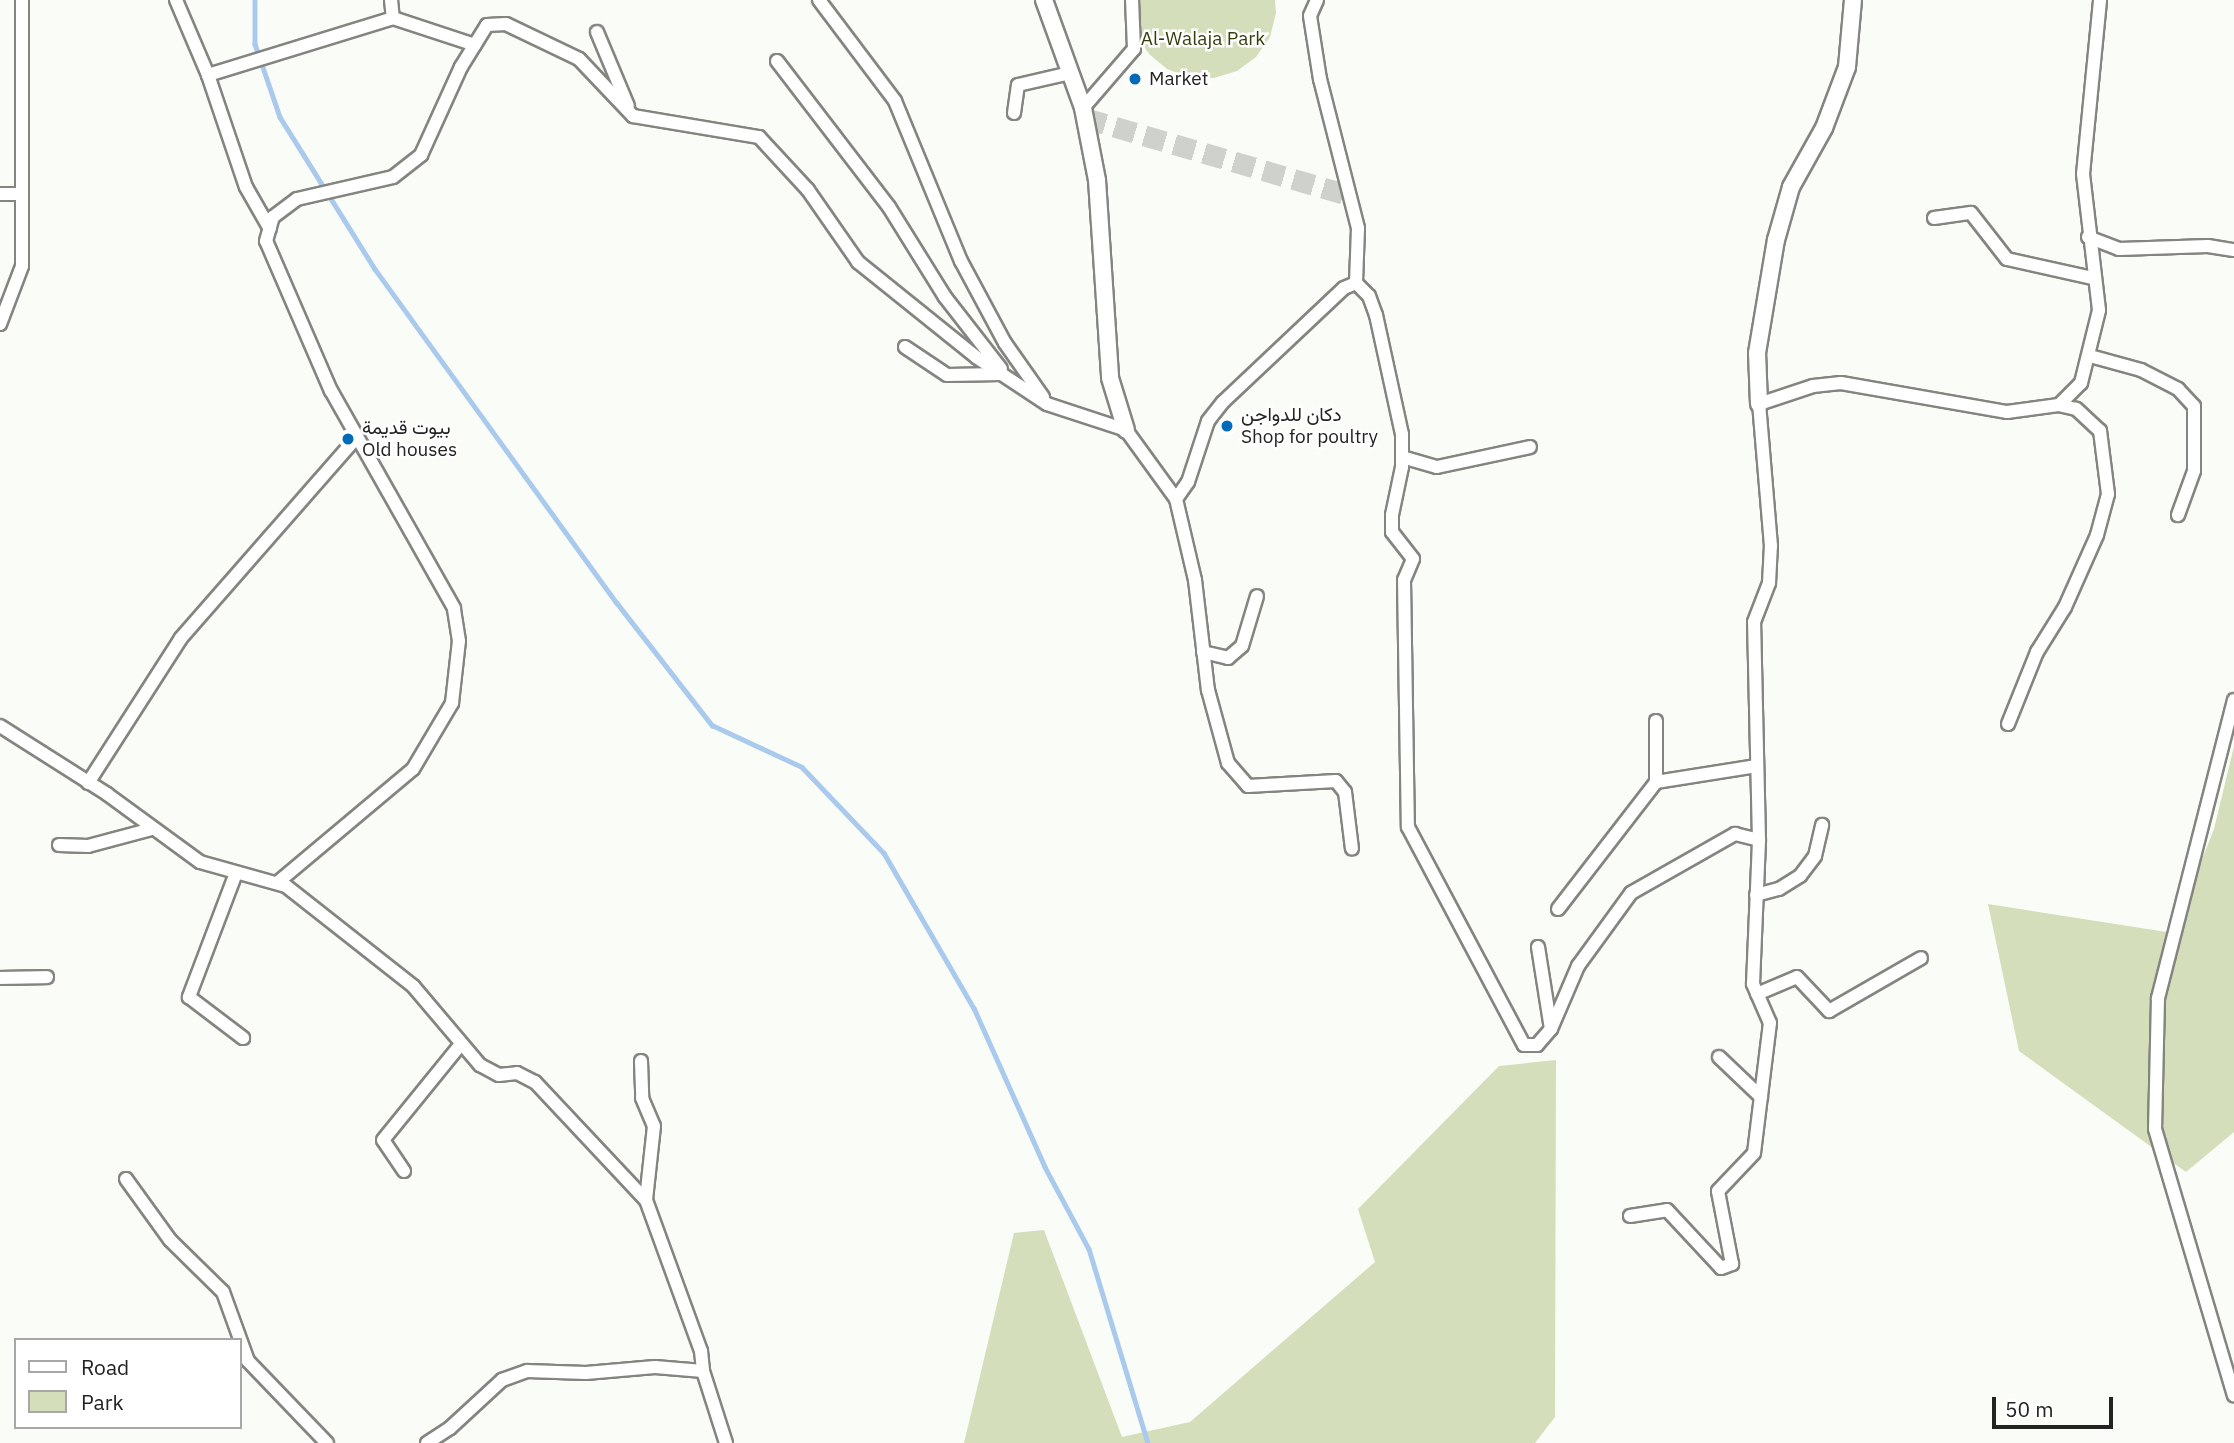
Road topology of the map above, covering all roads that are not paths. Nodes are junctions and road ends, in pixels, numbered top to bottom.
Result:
1 (22, 0) edge
2 (176, 0) edge
3 (391, 0) edge
4 (819, 0) edge
5 (1044, 0) edge
6 (1132, 0) edge
7 (1317, 0) edge
8 (1853, 0) edge
9 (2100, 0) edge
10 (393, 18) junction
11 (597, 32) dead end
12 (475, 45) junction
13 (777, 61) dead end
14 (1070, 73) junction
15 (208, 75) junction
16 (1083, 108) junction
17 (1014, 113) dead end
18 (633, 116) junction
19 (0, 194) edge
20 (22, 194) junction
21 (1934, 218) dead end
22 (270, 229) junction
23 (2088, 237) junction
24 (2234, 250) edge
25 (2092, 278) junction
26 (1356, 283) junction
27 (0, 324) edge
28 (905, 347) dead end
29 (2090, 356) junction
30 (1005, 376) junction
31 (1047, 404) junction
32 (1759, 404) junction
33 (2059, 405) junction
34 (1126, 430) junction
35 (357, 437) junction
36 (1530, 447) dead end
37 (1402, 457) junction
38 (1175, 499) junction
39 (2178, 515) dead end
40 (1257, 596) dead end
41 (1203, 652) junction
42 (2234, 700) edge
43 (1656, 721) dead end
44 (2008, 724) dead end
45 (0, 726) edge
46 (1758, 766) junction
47 (1656, 782) junction
48 (88, 783) junction
49 (1822, 825) dead end
50 (152, 829) junction
51 (1759, 839) junction
52 (59, 845) dead end
53 (1352, 849) dead end
54 (236, 873) junction
55 (277, 883) junction
56 (1756, 895) junction
57 (1559, 909) dead end
58 (1538, 947) dead end
59 (1920, 958) dead end
60 (47, 976) dead end
61 (0, 978) edge
62 (1757, 993) junction
63 (1551, 1029) junction
64 (243, 1038) dead end
65 (461, 1044) junction
66 (1718, 1057) dead end
67 (641, 1060) dead end
68 (1761, 1097) junction
69 (404, 1171) dead end
70 (126, 1179) dead end
71 (646, 1200) junction
72 (1630, 1216) dead end
73 (239, 1338) edge
74 (242, 1345) edge
75 (703, 1371) junction
76 (2234, 1396) edge
77 (327, 1443) edge
78 (427, 1443) edge
79 (726, 1443) edge

1 - 20 street
2 - 15 street
3 - 10 street
4 - 31 street
5 - 14 street
6 - 16 street
7 - 26 street
8 - 32 street
9 - 23 street
10 - 12 street
10 - 15 street
11 - 18 street
12 - 18 street
12 - 22 street
13 - 30 street
14 - 16 street
14 - 17 street
15 - 22 street
16 - 34 street
18 - 30 street
19 - 20 street
20 - 27 street
21 - 25 street
22 - 35 street
23 - 24 street
23 - 25 street
25 - 29 street
26 - 37 street
26 - 38 street
28 - 30 street
29 - 33 street
29 - 39 street
30 - 31 street
31 - 34 street
32 - 33 street
32 - 46 street
33 - 44 street
34 - 38 street
35 - 48 street
35 - 55 street
36 - 37 street
37 - 63 street
38 - 41 street
40 - 41 street
41 - 53 street
42 - 76 street
43 - 47 street
45 - 48 street
46 - 47 street
46 - 51 street
47 - 57 street
48 - 50 street
49 - 56 street
50 - 52 street
50 - 54 street
51 - 56 street
51 - 63 street
54 - 55 street
54 - 64 street
55 - 65 street
56 - 62 street
58 - 63 street
59 - 62 street
60 - 61 street
62 - 68 street
65 - 69 street
65 - 71 street
66 - 68 street
67 - 71 street
68 - 72 street
70 - 73 street
71 - 75 street
74 - 77 street
75 - 78 street
75 - 79 street

